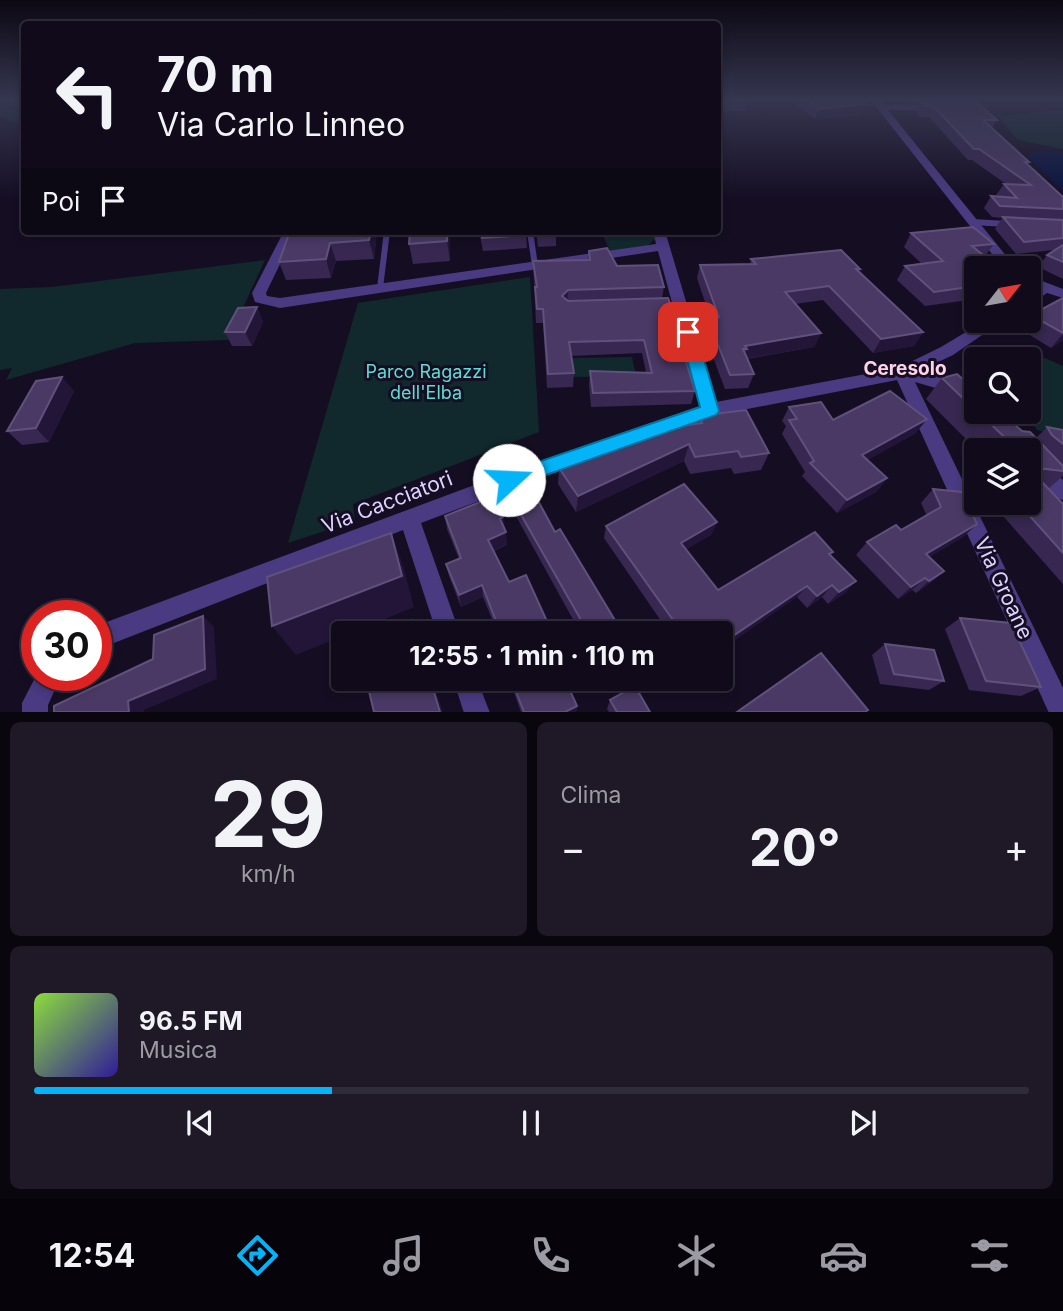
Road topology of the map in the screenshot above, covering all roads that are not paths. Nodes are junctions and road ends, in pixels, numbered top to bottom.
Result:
1 (901, 132) edge
2 (972, 222) junction
3 (1011, 224) edge
4 (288, 235) edge
5 (387, 235) edge
6 (531, 235) edge
7 (660, 235) edge
8 (662, 247) junction
9 (1000, 256) edge
10 (536, 267) junction
11 (1041, 285) edge
12 (380, 288) junction
13 (1063, 294) edge
14 (976, 333) edge
15 (901, 373) junction
16 (964, 401) edge
17 (710, 411) junction
18 (1041, 472) edge
19 (1062, 492) edge
20 (410, 518) junction
21 (445, 621) edge
22 (112, 632) edge
23 (41, 691) edge
24 (469, 691) edge
25 (34, 712) edge
26 (477, 712) edge
27 (1062, 712) edge

1 - 2 street
2 - 3 lane
2 - 9 street
4 - 12 street
5 - 12 lane
6 - 10 lane
7 - 8 street
8 - 10 street
8 - 17 street
10 - 12 street
11 - 13 street
14 - 15 street
15 - 16 street
15 - 17 street, Via Cacciatori
15 - 27 street, Via Groane
17 - 20 street, Via Cacciatori
18 - 19 street
20 - 21 street
20 - 22 street, Via Cacciatori
23 - 25 street
24 - 26 street

